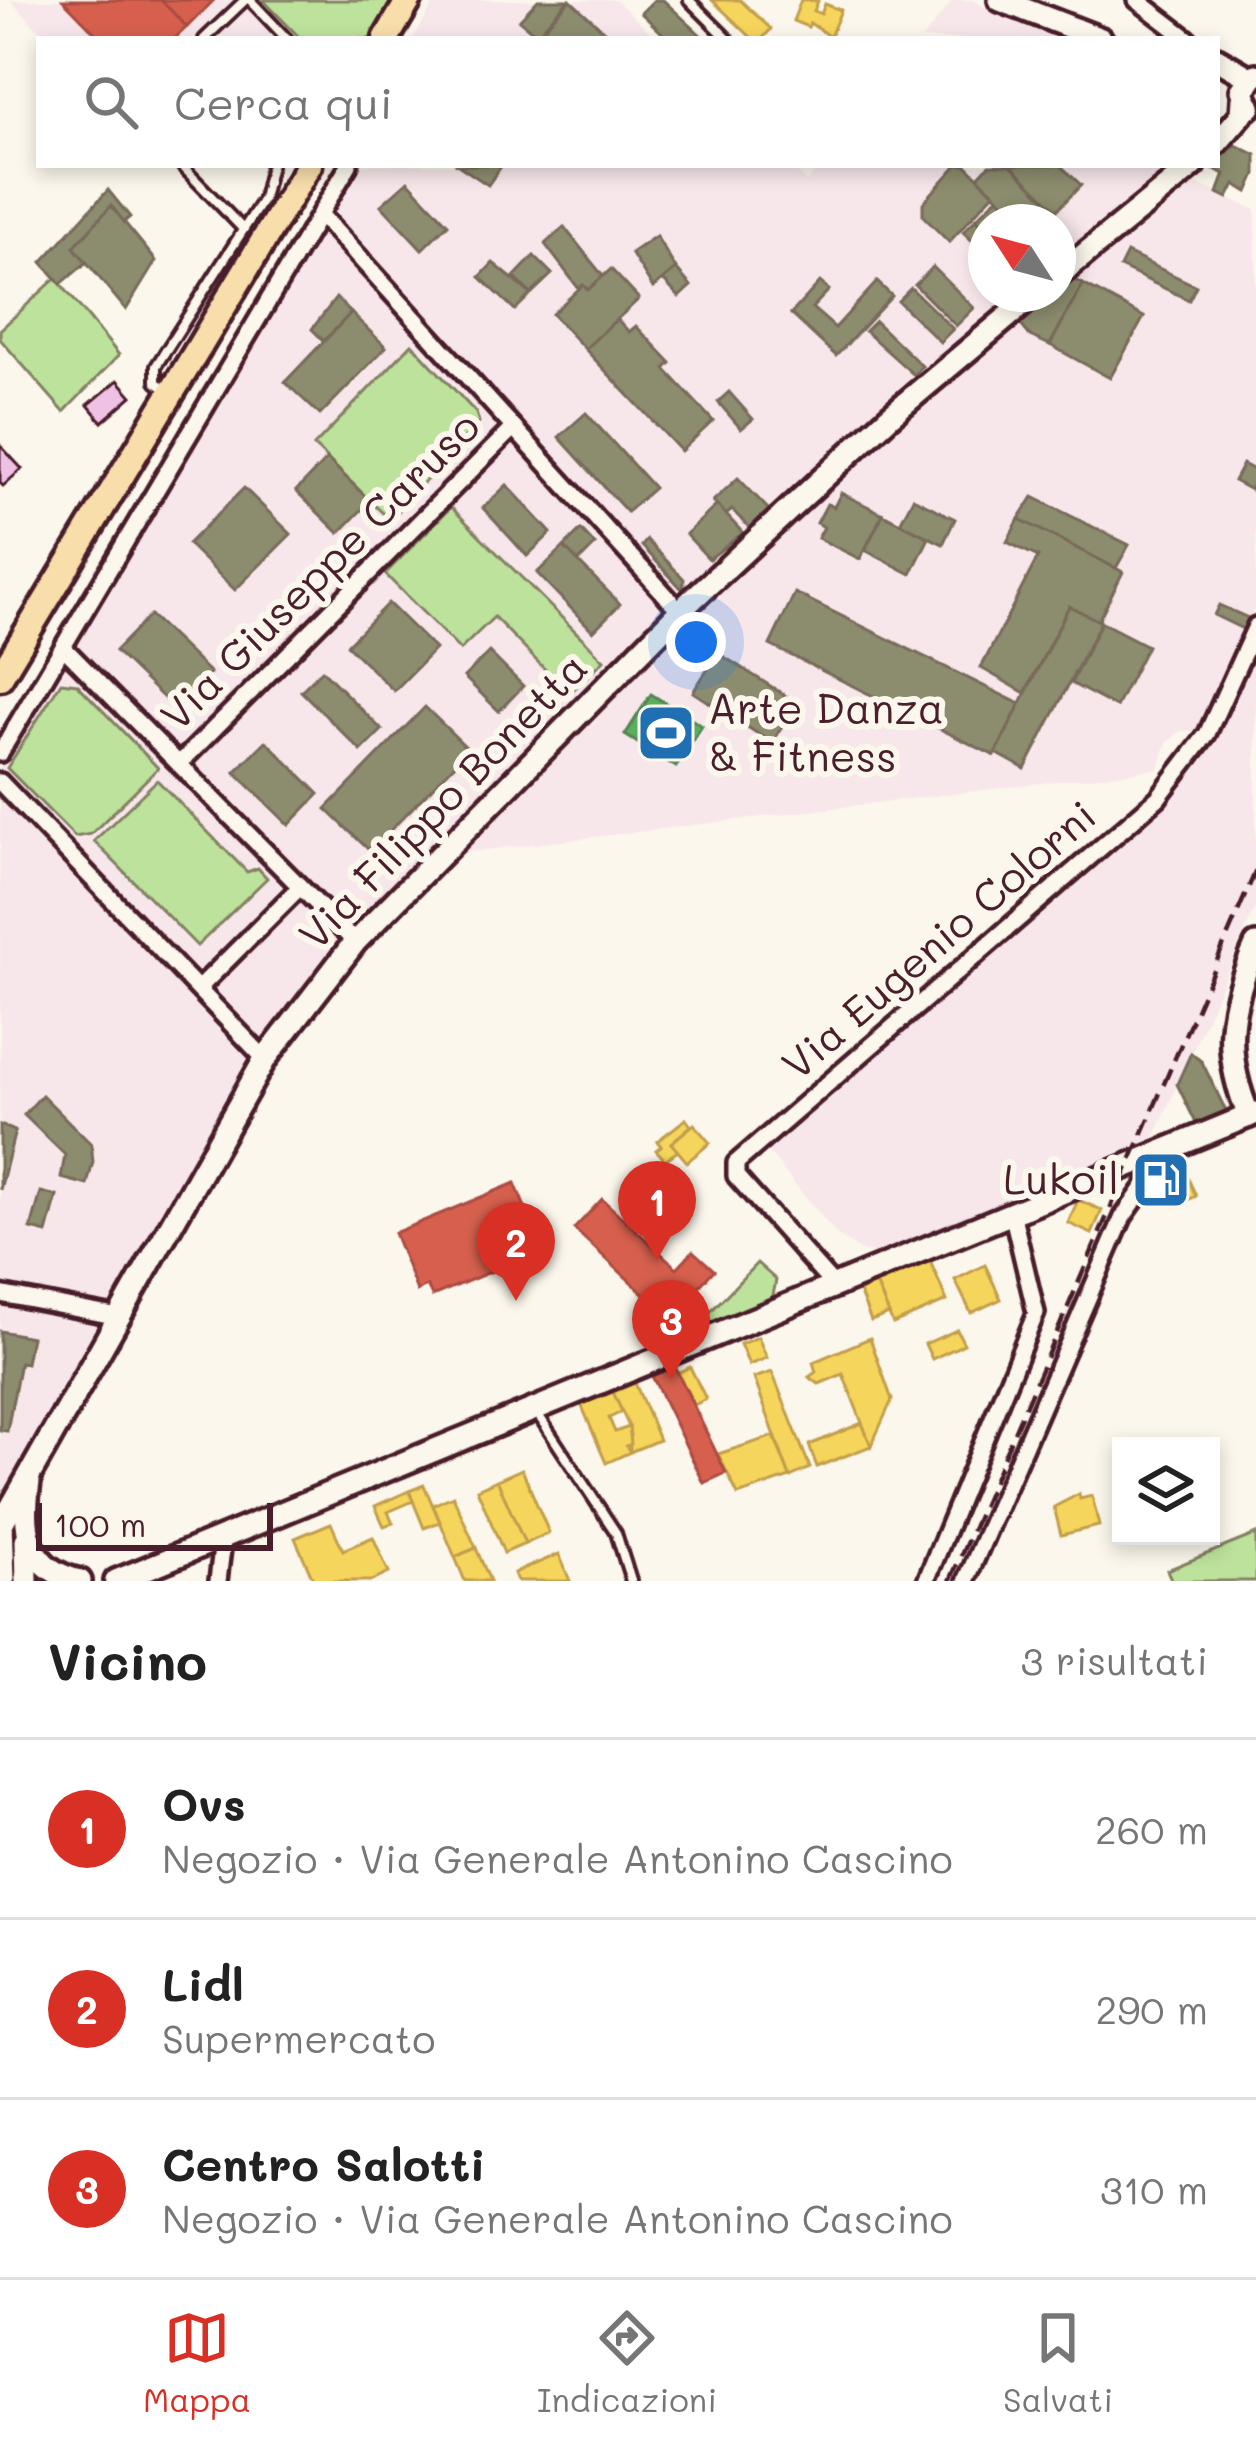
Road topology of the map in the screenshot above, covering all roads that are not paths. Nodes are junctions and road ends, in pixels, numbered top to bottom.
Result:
1 (247, 0) edge
2 (410, 0) edge
3 (689, 0) edge
4 (1000, 0) edge
5 (1137, 0) edge
6 (1164, 21) junction
7 (207, 36) edge
8 (284, 36) edge
9 (388, 36) edge
10 (725, 36) edge
11 (1093, 36) edge
12 (1174, 36) edge
13 (1184, 36) edge
14 (1220, 62) edge
15 (1220, 86) edge
16 (1251, 95) edge
17 (1220, 141) edge
18 (184, 168) edge
19 (271, 168) edge
20 (307, 168) edge
21 (347, 168) edge
22 (1190, 168) edge
23 (320, 214) junction
24 (242, 229) junction
25 (1076, 261) edge
26 (1014, 312) edge
27 (172, 394) junction
28 (513, 428) junction
29 (680, 611) junction
30 (1256, 626) edge
31 (63, 647) junction
32 (0, 676) edge
33 (0, 753) edge
34 (179, 764) junction
35 (0, 782) edge
36 (300, 886) junction
37 (355, 942) junction
38 (1256, 945) edge
39 (199, 988) junction
40 (265, 1058) junction
41 (1253, 1115) edge
42 (1154, 1155) junction
43 (1012, 1212) junction
44 (833, 1285) junction
45 (0, 1294) edge
46 (119, 1317) junction
47 (534, 1408) junction
48 (32, 1463) junction
49 (1, 1525) edge
50 (26, 1540) junction
51 (223, 1540) junction
52 (120, 1579) edge
53 (4, 1581) edge
54 (27, 1581) edge
55 (82, 1581) edge
56 (218, 1581) edge
57 (631, 1581) edge
58 (926, 1581) edge
59 (966, 1581) edge

1 - 7 lane
1 - 8 lane
2 - 9 main road
3 - 10 lane
4 - 11 street
5 - 6 street
6 - 12 street
6 - 13 street
14 - 16 street
15 - 16 street
16 - 17 street
18 - 24 lane
19 - 24 lane
20 - 27 main road
21 - 23 street
22 - 25 street
23 - 28 street
23 - 31 street
24 - 27 lane
26 - 29 street, Via Filippo Bonetta
27 - 32 main road
28 - 29 street
28 - 34 street, Via Giuseppe Caruso
29 - 37 street, Via Filippo Bonetta
30 - 44 street, Via Eugenio Colorni
31 - 33 street
31 - 34 street
34 - 36 street
35 - 39 street
36 - 37 street
36 - 39 street
37 - 40 street, Via Filippo Bonetta
38 - 41 street
39 - 40 street
40 - 46 street, Via Filippo Bonetta
41 - 42 street
42 - 43 street
42 - 59 street
43 - 44 street
43 - 58 street
44 - 47 street
45 - 46 street
46 - 48 street, Via Filippo Bonetta
47 - 51 street
47 - 57 lane
48 - 49 street, Via Filippo Bonetta
48 - 50 street
49 - 53 street
50 - 54 street
50 - 55 street
51 - 52 street
51 - 56 street
52 - 55 street

